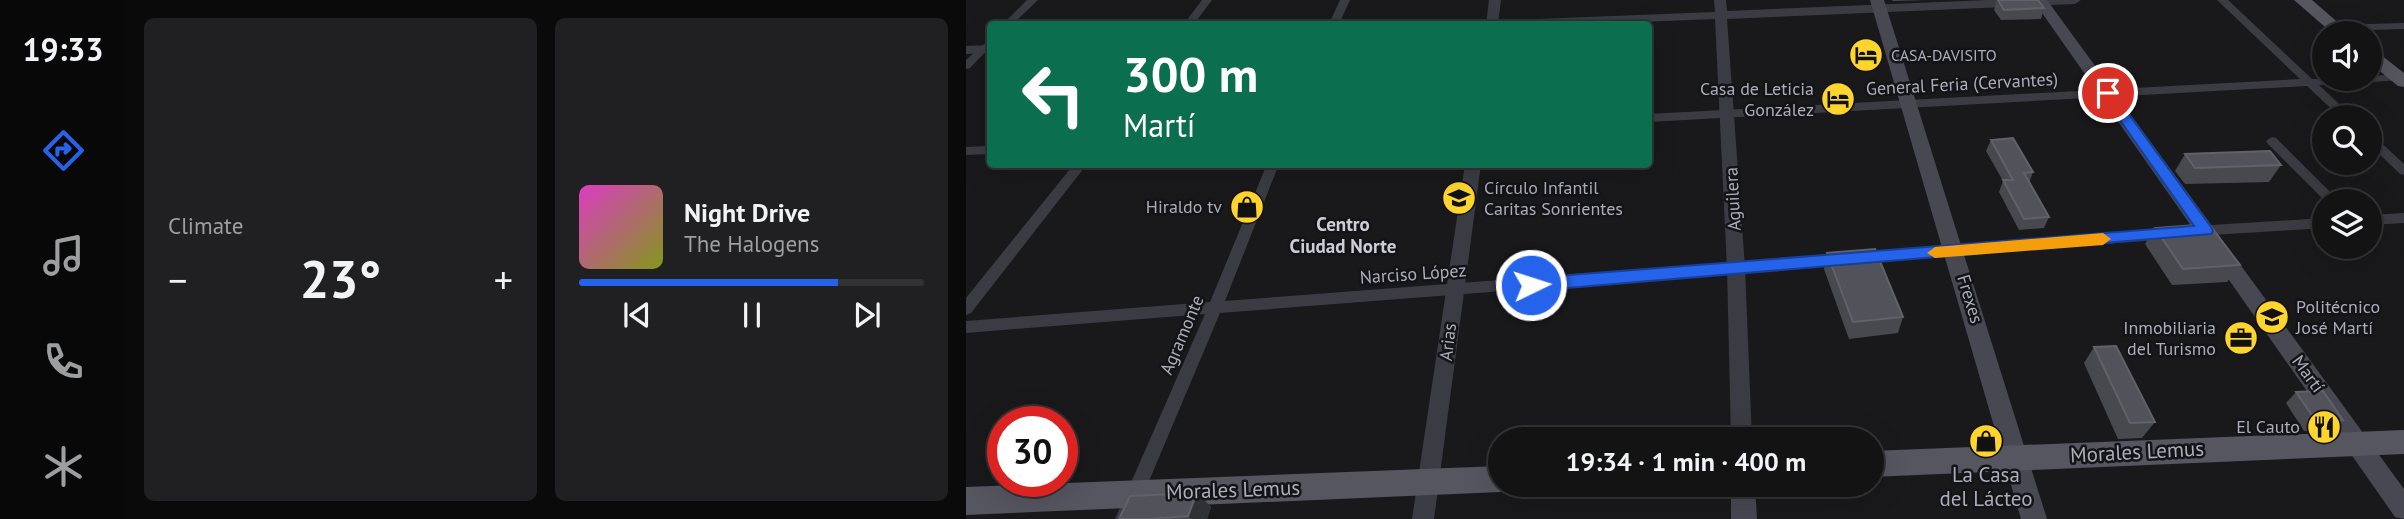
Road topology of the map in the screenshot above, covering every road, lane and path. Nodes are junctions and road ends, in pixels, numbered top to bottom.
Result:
1 (1033, 0) edge
2 (1207, 0) edge
3 (1345, 0) edge
4 (1495, 0) edge
5 (2075, 0) edge
6 (2222, 0) edge
7 (2302, 0) edge
8 (2040, 1) edge
9 (1879, 5) edge
10 (1721, 8) edge
11 (1011, 21) edge
12 (1191, 21) edge
13 (1335, 21) edge
14 (1492, 21) edge
15 (1552, 21) edge
16 (2327, 21) edge
17 (2404, 26) edge
18 (2382, 28) edge
19 (987, 47) edge
20 (987, 48) edge
21 (966, 50) edge
22 (2382, 64) edge
23 (966, 65) edge
24 (2402, 79) edge
25 (2310, 82) junction
26 (2108, 93) junction
27 (2334, 105) edge
28 (1911, 106) junction
29 (1728, 114) junction
30 (1652, 118) edge
31 (2273, 141) dead end
32 (987, 150) edge
33 (2382, 150) edge
34 (966, 151) edge
35 (1078, 168) edge
36 (1271, 168) edge
37 (1472, 168) edge
38 (2404, 171) edge
39 (2321, 189) edge
40 (2404, 218) edge
41 (2382, 219) edge
42 (2312, 224) edge
43 (2206, 231) junction
44 (1955, 251) junction
45 (1736, 268) junction
46 (1455, 291) junction
47 (1215, 306) junction
48 (966, 309) edge
49 (966, 327) edge
50 (1742, 427) edge
51 (2404, 442) edge
52 (2357, 443) junction
53 (2017, 457) junction
54 (1884, 463) edge
55 (1488, 480) edge
56 (1429, 482) junction
57 (1743, 497) edge
58 (966, 502) edge
59 (1129, 507) edge
60 (2404, 509) edge
61 (1423, 519) edge
62 (1744, 519) edge
63 (2034, 519) edge

1 - 11 street
2 - 12 street
3 - 13 street
4 - 14 street
5 - 8 street
6 - 25 street
7 - 16 main road
8 - 9 street
8 - 26 main road, Martí
9 - 10 street
9 - 28 main road, Frexes
10 - 15 street
10 - 29 street, Aguilera
17 - 18 street
19 - 21 street
20 - 23 street
22 - 24 main road
24 - 25 street, General Feria (Cervantes)
25 - 26 street, General Feria (Cervantes)
25 - 27 street
26 - 28 street, General Feria (Cervantes)
26 - 43 main road, Martí
28 - 29 street, General Feria (Cervantes)
28 - 44 main road, Frexes
29 - 30 street, General Feria (Cervantes)
29 - 45 street, Aguilera
31 - 39 street
32 - 34 street
33 - 38 street
35 - 48 street
36 - 47 street, Agramonte
37 - 46 street, Arias
40 - 41 street
42 - 43 street, Narciso López
43 - 44 street, Narciso López
43 - 52 main road, Martí
44 - 45 street, Narciso López
44 - 53 main road, Frexes
45 - 46 street, Narciso López
45 - 50 street, Aguilera
46 - 47 street, Narciso López
46 - 56 street, Arias
47 - 49 street, Narciso López
47 - 59 street, Agramonte
51 - 52 main road, Morales Lemus
52 - 53 main road, Morales Lemus
52 - 60 main road, Martí
53 - 54 main road, Morales Lemus
53 - 63 main road, Frexes
55 - 56 main road, Morales Lemus
56 - 59 main road, Morales Lemus
56 - 61 street, Arias
57 - 62 main road
58 - 59 main road, Morales Lemus

